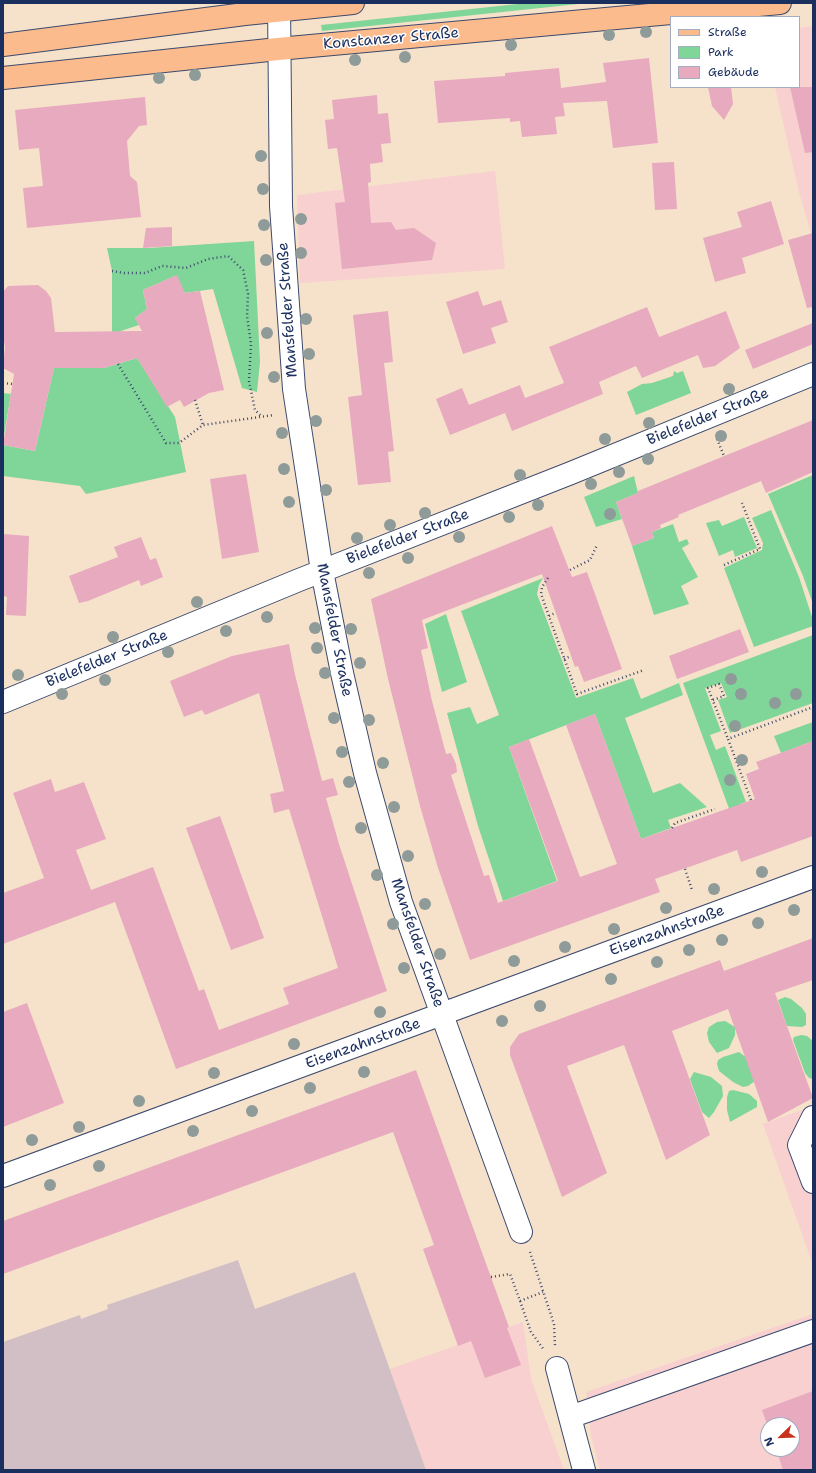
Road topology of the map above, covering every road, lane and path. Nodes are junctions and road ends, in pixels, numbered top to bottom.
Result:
1 (353, 3) edge
2 (780, 3) edge
3 (279, 7) edge
4 (3, 45) edge
5 (278, 49) junction
6 (3, 78) edge
7 (112, 272) dead end
8 (118, 364) dead end
9 (813, 374) edge
10 (3, 383) edge
11 (13, 384) dead end
12 (195, 400) dead end
13 (202, 425) junction
14 (717, 438) dead end
15 (724, 456) dead end
16 (742, 503) dead end
17 (597, 545) dead end
18 (724, 565) dead end
19 (570, 570) dead end
20 (322, 571) junction
21 (548, 578) dead end
22 (555, 613) dead end
23 (549, 616) junction
24 (571, 656) dead end
25 (564, 659) junction
26 (644, 670) dead end
27 (713, 700) junction
28 (3, 702) edge
29 (813, 707) edge
30 (728, 740) junction
31 (751, 800) dead end
32 (715, 809) dead end
33 (672, 828) dead end
34 (685, 869) dead end
35 (813, 877) edge
36 (692, 890) dead end
37 (442, 1015) junction
38 (813, 1118) edge
39 (3, 1176) edge
40 (813, 1182) edge
41 (525, 1241) joint
42 (491, 1277) dead end
43 (543, 1292) junction
44 (520, 1301) junction
45 (813, 1331) edge
46 (557, 1368) junction
47 (570, 1417) junction
48 (584, 1470) edge

1 - 3 main road
2 - 5 main road, Konstanzer Straße
3 - 4 main road
3 - 5 street, Mansfelder Straße
5 - 6 main road, Konstanzer Straße
5 - 20 street, Mansfelder Straße
7 - 13 path
8 - 13 path
9 - 20 street, Bielefelder Straße
10 - 11 path
12 - 13 path
14 - 15 path
16 - 18 path
17 - 19 path
20 - 28 street, Bielefelder Straße
20 - 37 street, Mansfelder Straße
21 - 23 path
22 - 23 path
23 - 25 path
24 - 25 path
25 - 26 path
27 - 27 path
27 - 30 path
29 - 30 path
30 - 31 path
32 - 33 path
34 - 36 path
35 - 37 street, Eisenzahnstraße
37 - 39 street, Eisenzahnstraße
37 - 41 street, Mansfelder Straße
38 - 40 street
41 - 43 path
42 - 44 path
43 - 44 path
43 - 46 path
44 - 46 path
45 - 47 street
46 - 47 street
47 - 48 street

